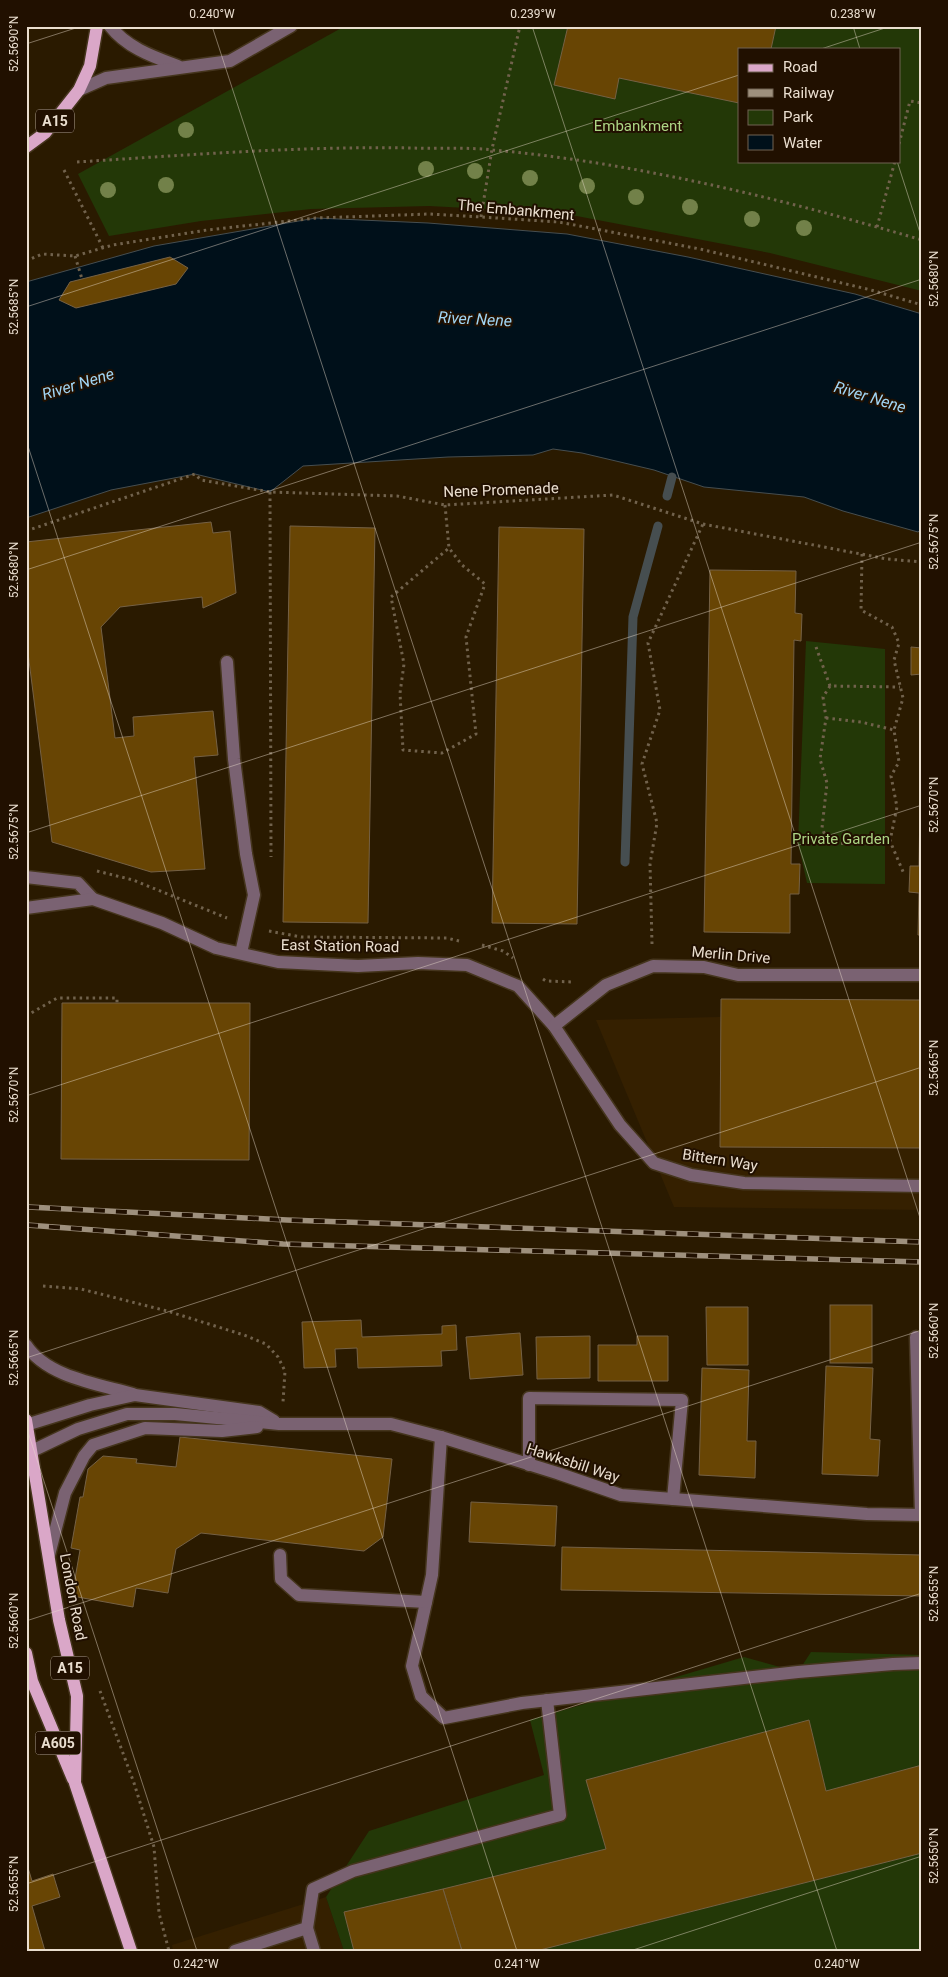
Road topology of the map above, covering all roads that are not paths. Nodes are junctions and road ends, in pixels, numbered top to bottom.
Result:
1 (97, 26) edge
2 (110, 26) edge
3 (291, 26) edge
4 (182, 67) junction
5 (79, 90) junction
6 (26, 147) edge
7 (227, 662) dead end
8 (26, 877) edge
9 (93, 900) junction
10 (26, 908) edge
11 (241, 953) junction
12 (922, 975) edge
13 (554, 1026) junction
14 (922, 1186) edge
15 (916, 1337) dead end
16 (26, 1345) edge
17 (135, 1394) junction
18 (26, 1423) edge
19 (279, 1424) junction
20 (441, 1437) junction
21 (29, 1452) edge
22 (529, 1465) junction
23 (673, 1499) junction
24 (921, 1515) edge
25 (48, 1555) junction
26 (280, 1555) dead end
27 (426, 1602) junction
28 (26, 1653) edge
29 (922, 1663) edge
30 (26, 1693) edge
31 (546, 1700) junction
32 (41, 1703) junction
33 (75, 1783) junction
34 (307, 1928) junction
35 (131, 1951) edge
36 (235, 1951) edge
37 (314, 1951) edge

1 - 5 main road, A15
2 - 4 street
3 - 4 street
4 - 5 street
5 - 6 main road, A15
7 - 11 street
8 - 9 street
9 - 10 street, East Station Road
9 - 11 street, East Station Road
11 - 13 street, East Station Road
12 - 13 street, Merlin Drive
13 - 14 street, Bittern Way
15 - 24 street
16 - 17 street, Hawksbill Way
17 - 18 street, Hawksbill Way
17 - 19 street, Hawksbill Way
18 - 21 main road, London Road / A15
19 - 20 street, Hawksbill Way
19 - 21 street, Hawksbill Way
19 - 25 street, Hawksbill Way
20 - 22 street, Hawksbill Way
20 - 27 street
21 - 25 main road, London Road / A15
22 - 23 street, Hawksbill Way
22 - 23 street
23 - 24 street, Hawksbill Way
25 - 33 main road, London Road / A15
26 - 27 street
27 - 31 street
28 - 32 main road, A605
29 - 31 street
30 - 32 main road
31 - 34 street
32 - 33 main road, A605
33 - 35 main road, London Road / A15
34 - 36 street
34 - 37 street

